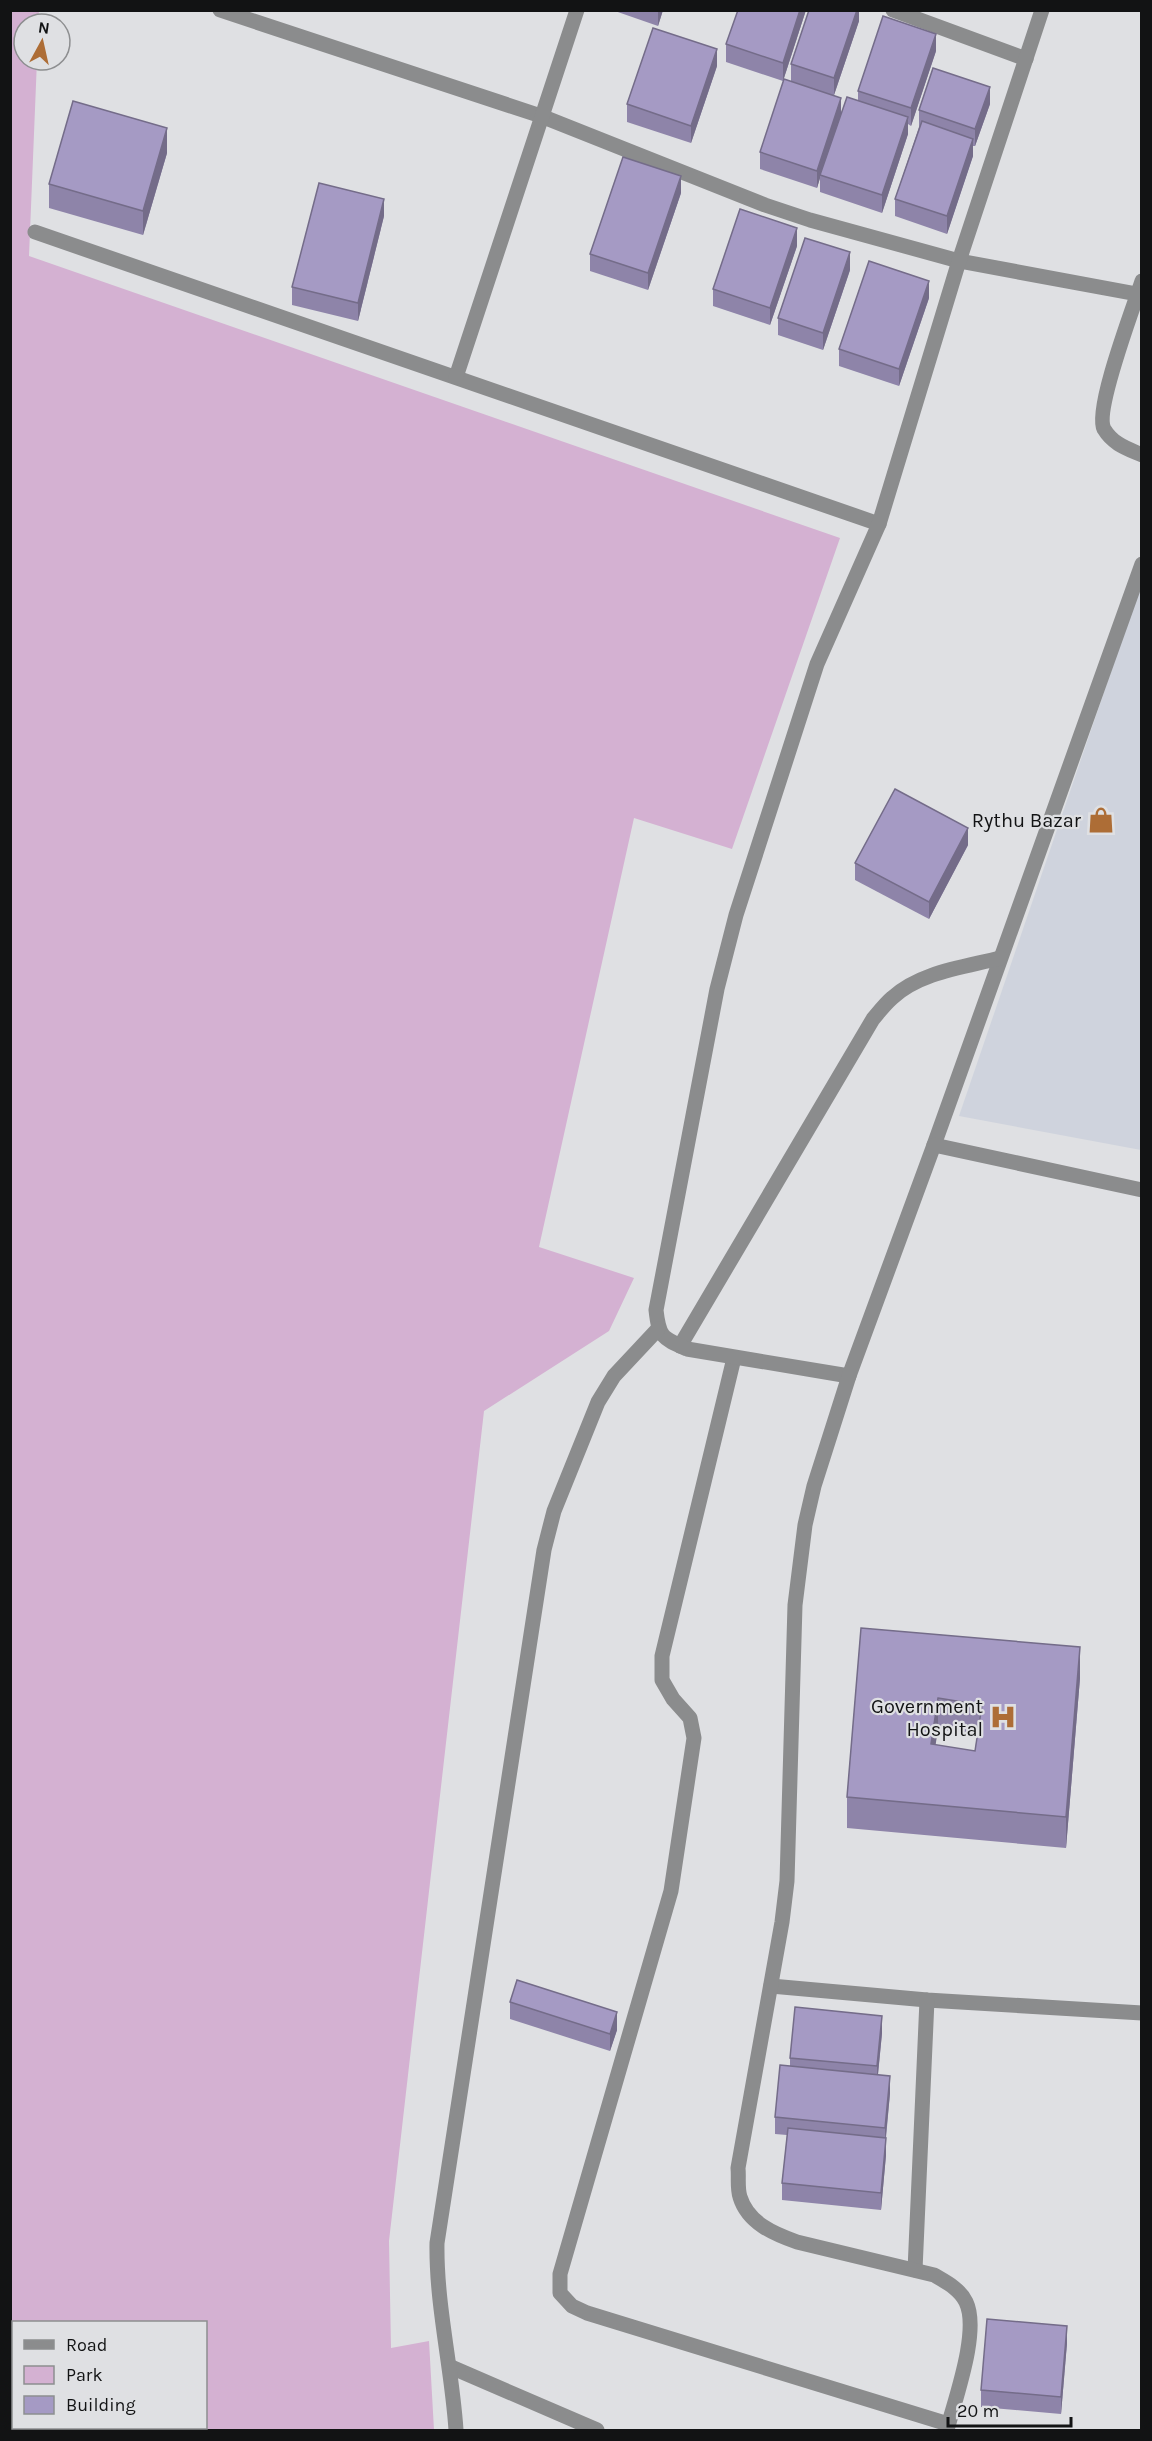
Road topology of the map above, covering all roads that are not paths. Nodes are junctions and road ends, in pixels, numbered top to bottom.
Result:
1 (220, 10) edge
2 (577, 10) edge
3 (893, 10) edge
4 (1042, 10) edge
5 (1026, 59) junction
6 (541, 116) junction
7 (35, 232) dead end
8 (958, 261) junction
9 (1139, 287) edge
10 (456, 377) junction
11 (1142, 455) edge
12 (879, 524) junction
13 (1142, 564) edge
14 (1000, 958) junction
15 (934, 1145) junction
16 (1142, 1190) edge
17 (658, 1329) junction
18 (680, 1346) junction
19 (734, 1358) junction
20 (849, 1376) junction
21 (771, 1986) junction
22 (927, 2000) junction
23 (1142, 2013) edge
24 (915, 2270) junction
25 (451, 2367) junction
26 (948, 2427) edge
27 (456, 2430) edge
28 (597, 2430) edge

1 - 6 street
2 - 6 street
3 - 5 street
4 - 5 street
5 - 8 street
6 - 8 street
6 - 10 street
7 - 10 street
8 - 9 street
8 - 12 street
9 - 11 street
10 - 12 street
12 - 17 street
13 - 14 street
14 - 15 street
14 - 18 street
15 - 16 street
15 - 20 street
17 - 18 street
17 - 25 street
18 - 19 street
19 - 20 street
19 - 26 street
20 - 21 street
21 - 22 street
21 - 24 street
22 - 23 street
22 - 24 street
24 - 26 street
25 - 27 street
25 - 28 street

